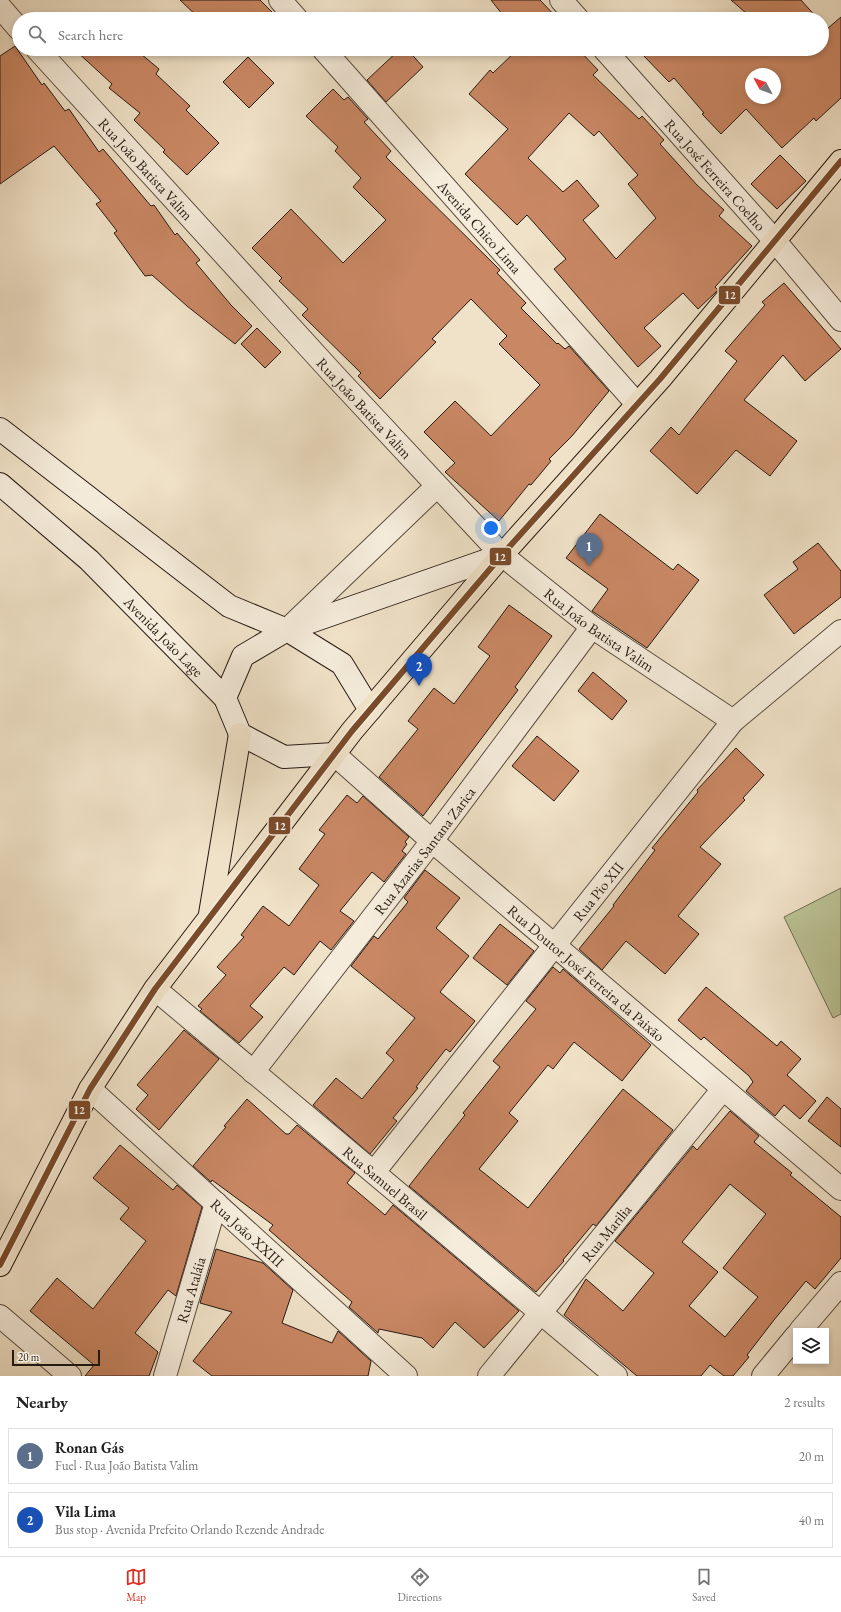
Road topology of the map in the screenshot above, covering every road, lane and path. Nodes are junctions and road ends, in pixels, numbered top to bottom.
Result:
1 (280, 0) edge
2 (561, 0) edge
3 (291, 12) edge
4 (572, 12) edge
5 (44, 56) edge
6 (329, 56) edge
7 (610, 56) edge
8 (841, 161) edge
9 (775, 241) junction
10 (841, 320) edge
11 (637, 404) junction
12 (0, 429) edge
13 (0, 484) edge
14 (437, 486) junction
15 (502, 555) junction
16 (592, 627) junction
17 (287, 630) junction
18 (841, 631) edge
19 (226, 698) junction
20 (370, 710) junction
21 (733, 721) junction
22 (240, 734) junction
23 (334, 754) junction
24 (432, 841) junction
25 (210, 917) junction
26 (555, 946) junction
27 (155, 989) junction
28 (253, 1072) junction
29 (90, 1089) junction
30 (723, 1089) junction
31 (374, 1172) junction
32 (841, 1189) edge
33 (216, 1203) junction
34 (0, 1265) edge
35 (841, 1283) edge
36 (540, 1313) junction
37 (0, 1316) edge
38 (803, 1328) edge
39 (793, 1340) edge
40 (383, 1367) edge
41 (70, 1376) edge
42 (165, 1376) edge
43 (406, 1376) edge
44 (489, 1376) edge
45 (616, 1376) edge
46 (763, 1376) edge

1 - 3 street
2 - 4 street
5 - 14 street, Rua João Batista Valim
6 - 11 street, Avenida Chico Lima
7 - 9 street, Rua José Ferreira Coelho
8 - 9 main road
9 - 10 street, Rua José Ferreira Coelho
9 - 11 main road
11 - 15 main road
12 - 17 street
13 - 19 street, Avenida João Lage
14 - 15 street, Rua João Batista Valim
14 - 17 street
15 - 16 street, Rua João Batista Valim
15 - 17 street
15 - 20 main road
16 - 21 street, Rua João Batista Valim
16 - 24 street, Rua Azarias Santana Zarica
17 - 19 street
17 - 20 street
18 - 21 street, Rua Pio XII
19 - 22 street, Avenida João Lage
20 - 23 main road
21 - 26 street, Rua Pio XII
22 - 23 street
22 - 25 main road
23 - 24 street, Rua Doutor José Ferreira da Paixão
23 - 25 main road
24 - 26 street, Rua Doutor José Ferreira da Paixão
24 - 28 street, Rua Azarias Santana Zarica
25 - 27 main road
26 - 30 street, Rua Doutor José Ferreira da Paixão
26 - 31 street, Rua Pio XII
27 - 28 street, Rua Samuel Brasil
27 - 29 main road
28 - 31 street, Rua Samuel Brasil
29 - 33 street, Rua João XXIII
29 - 34 main road
30 - 32 street, Rua Doutor José Ferreira da Paixão
30 - 36 street, Rua Marilia
31 - 36 street, Rua Samuel Brasil
33 - 40 street, Rua João XXIII
33 - 42 street, Rua Ataláia
35 - 38 street
36 - 44 street, Rua Marilia
36 - 45 street, Rua Samuel Brasil
37 - 41 street
39 - 46 street
40 - 43 street, Rua João XXIII

